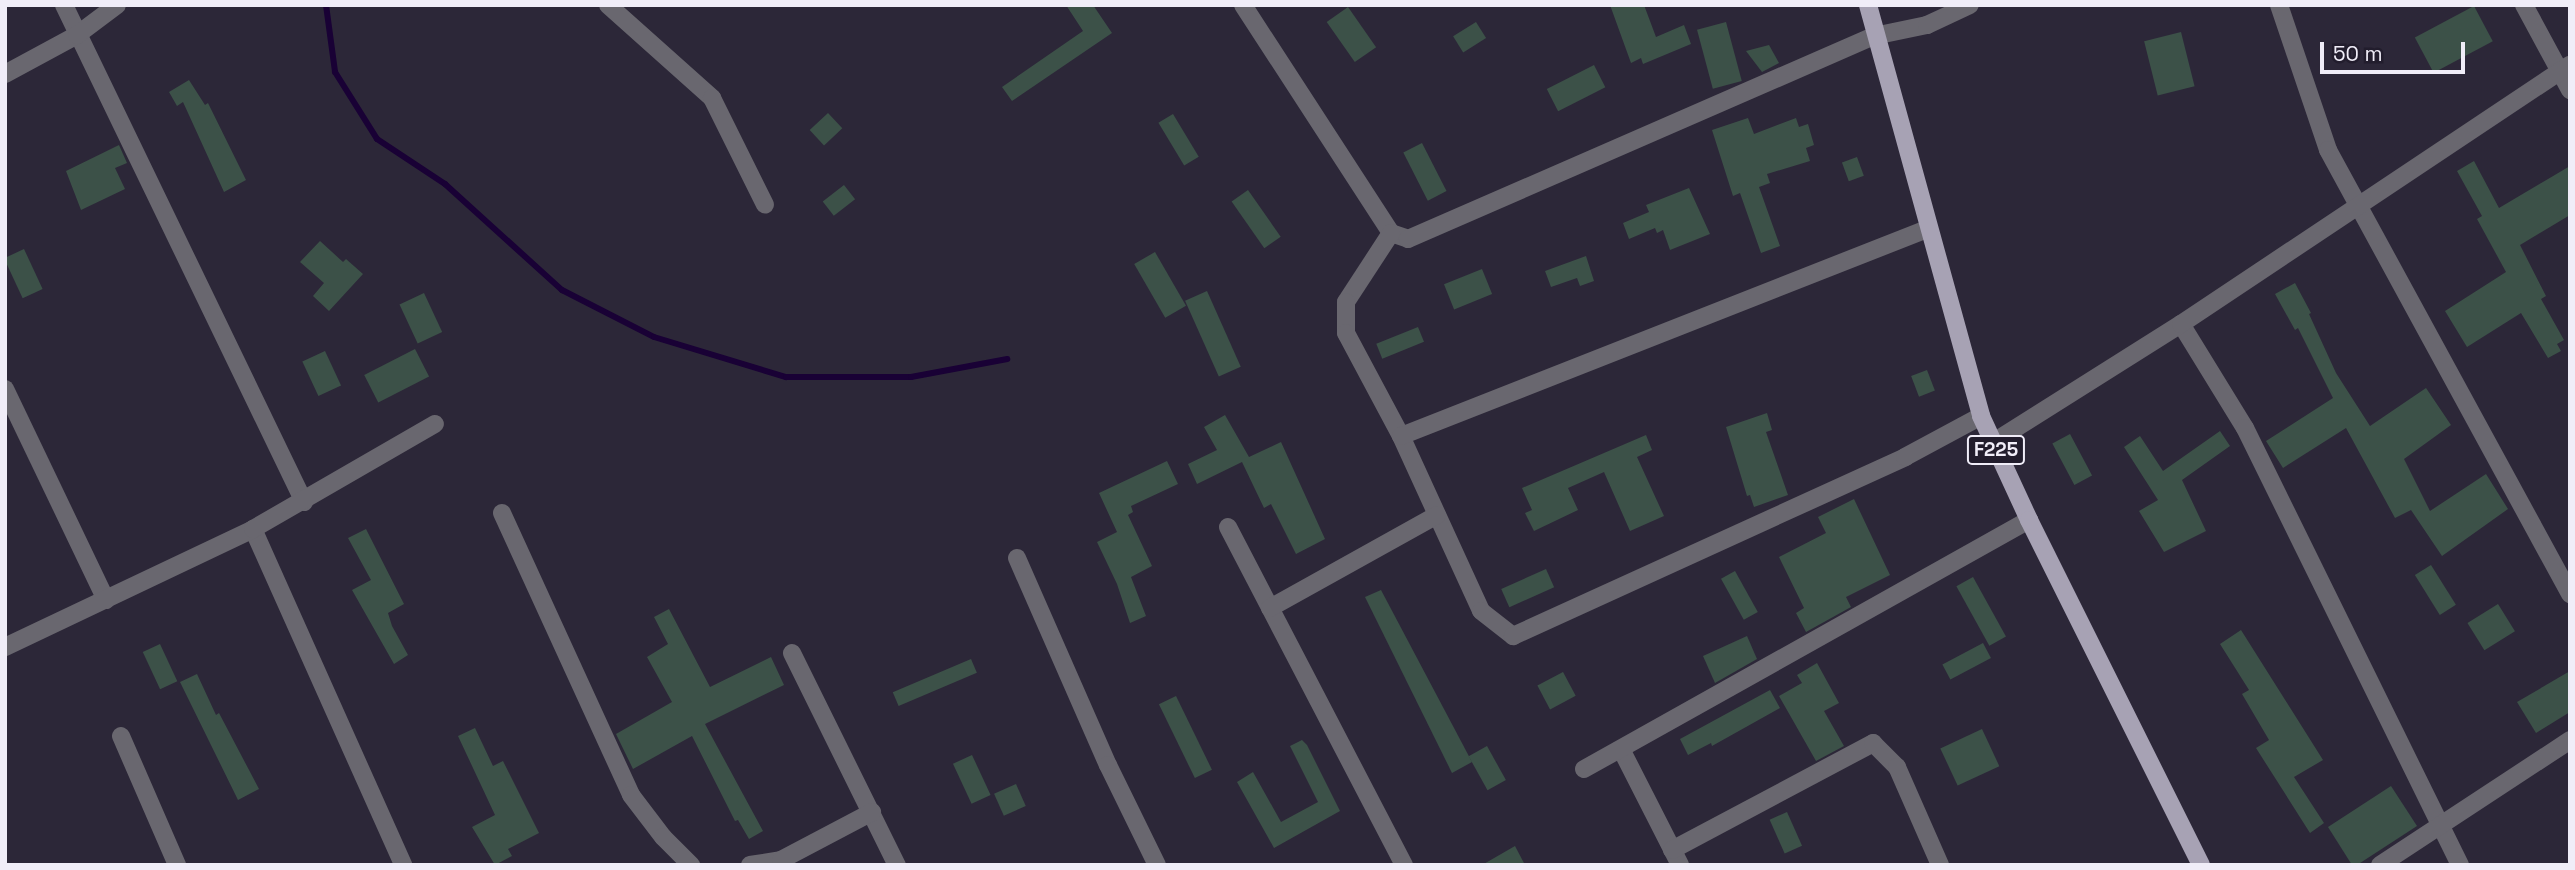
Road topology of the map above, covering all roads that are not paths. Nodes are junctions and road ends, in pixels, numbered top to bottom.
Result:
1 (64, 5) edge
2 (117, 5) edge
3 (608, 5) edge
4 (1243, 5) edge
5 (1868, 5) edge
6 (1970, 5) edge
7 (2279, 5) edge
8 (2524, 5) edge
9 (77, 35) junction
10 (1874, 36) junction
11 (2565, 68) edge
12 (5, 74) edge
13 (2570, 90) edge
14 (2358, 203) junction
15 (765, 205) dead end
16 (1927, 229) junction
17 (1391, 233) junction
18 (2181, 324) junction
19 (5, 389) edge
20 (1981, 416) junction
21 (435, 424) dead end
22 (1401, 436) junction
23 (1992, 443) junction
24 (304, 502) junction
25 (502, 513) dead end
26 (1437, 515) junction
27 (2029, 520) junction
28 (1228, 527) dead end
29 (253, 529) junction
30 (1017, 558) dead end
31 (2570, 594) edge
32 (106, 600) junction
33 (1270, 608) junction
34 (5, 647) edge
35 (792, 653) dead end
36 (121, 736) dead end
37 (2570, 740) edge
38 (1621, 749) junction
39 (1584, 769) dead end
40 (872, 812) junction
41 (2442, 822) junction
42 (1676, 857) edge
43 (177, 865) edge
44 (403, 865) edge
45 (691, 865) edge
46 (750, 865) edge
47 (897, 865) edge
48 (1157, 865) edge
49 (1404, 865) edge
50 (1940, 865) edge
51 (2201, 865) edge
52 (2380, 865) edge
53 (2460, 865) edge

1 - 9 street
2 - 9 street
3 - 15 street
4 - 17 street
5 - 10 main road, F225
6 - 10 street
7 - 14 street
8 - 11 street
9 - 12 street
9 - 24 street
10 - 16 main road, F225
10 - 17 street
11 - 13 street
11 - 14 street
14 - 18 street
14 - 31 street
16 - 20 main road, F225
16 - 22 street
17 - 22 street
18 - 23 street
18 - 41 street
19 - 32 street
20 - 23 main road, F225
20 - 26 street
21 - 24 street
22 - 26 street
23 - 27 main road, F225
24 - 29 street
25 - 45 street
26 - 33 street
27 - 38 street
27 - 51 main road, F225
28 - 33 street
29 - 32 street
29 - 44 street
30 - 48 street
32 - 34 street
33 - 49 street
35 - 40 street
36 - 43 street
37 - 41 street
38 - 39 street
38 - 42 street
40 - 46 street
40 - 47 street
41 - 52 street
41 - 53 street
42 - 50 street

